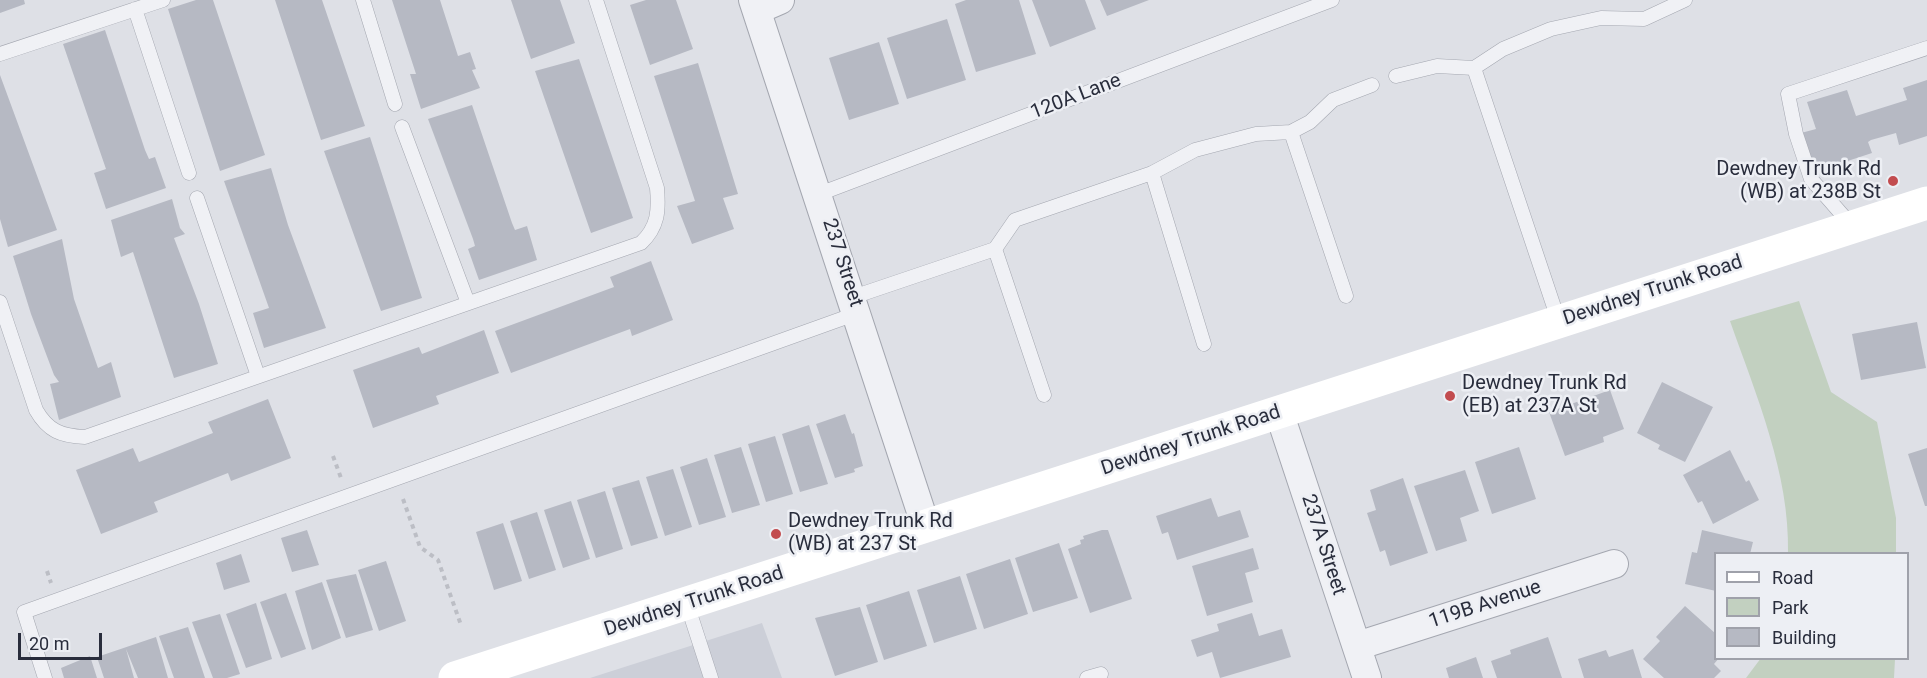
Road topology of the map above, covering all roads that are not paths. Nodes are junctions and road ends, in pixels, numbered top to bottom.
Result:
1 (163, 0) edge
2 (363, 0) edge
3 (596, 0) edge
4 (1332, 0) edge
5 (1685, 0) edge
6 (764, 3) edge
7 (135, 9) junction
8 (1927, 48) edge
9 (0, 54) edge
10 (1474, 68) junction
11 (1396, 76) dead end
12 (1372, 85) dead end
13 (396, 104) dead end
14 (402, 126) dead end
15 (1291, 132) junction
16 (189, 173) dead end
17 (1152, 173) junction
18 (819, 195) junction
19 (197, 198) dead end
20 (1927, 203) edge
21 (1853, 227) junction
22 (995, 249) junction
23 (1346, 296) dead end
24 (0, 302) edge
25 (468, 303) junction
26 (855, 305) junction
27 (1560, 322) junction
28 (1204, 344) dead end
29 (258, 376) junction
30 (1044, 395) dead end
31 (1279, 412) junction
32 (926, 527) junction
33 (1614, 564) dead end
34 (687, 604) junction
35 (1357, 646) junction
36 (1101, 674) dead end
37 (45, 678) edge
38 (455, 678) edge
39 (711, 678) edge
40 (1087, 678) edge
41 (1367, 678) edge

1 - 7 lane
2 - 13 lane
3 - 25 lane
4 - 18 lane, 120A Lane
5 - 10 lane
6 - 18 street, 237 Street
7 - 9 lane
7 - 16 lane
8 - 21 lane
10 - 11 lane
10 - 27 lane
12 - 15 lane
14 - 25 lane
15 - 17 lane
15 - 23 lane
17 - 22 lane
17 - 28 lane
18 - 26 street, 237 Street
19 - 29 lane
20 - 21 main road, Dewdney Trunk Road
21 - 27 main road, Dewdney Trunk Road
22 - 26 lane
22 - 30 lane
24 - 29 lane
25 - 29 lane
26 - 32 street, 237 Street
26 - 37 lane
27 - 31 main road, Dewdney Trunk Road
31 - 32 main road, Dewdney Trunk Road
31 - 35 street, 237A Street
32 - 34 main road, Dewdney Trunk Road
33 - 35 street, 119B Avenue
34 - 38 main road, Dewdney Trunk Road
34 - 39 lane
35 - 41 street, 237A Street
36 - 40 lane

